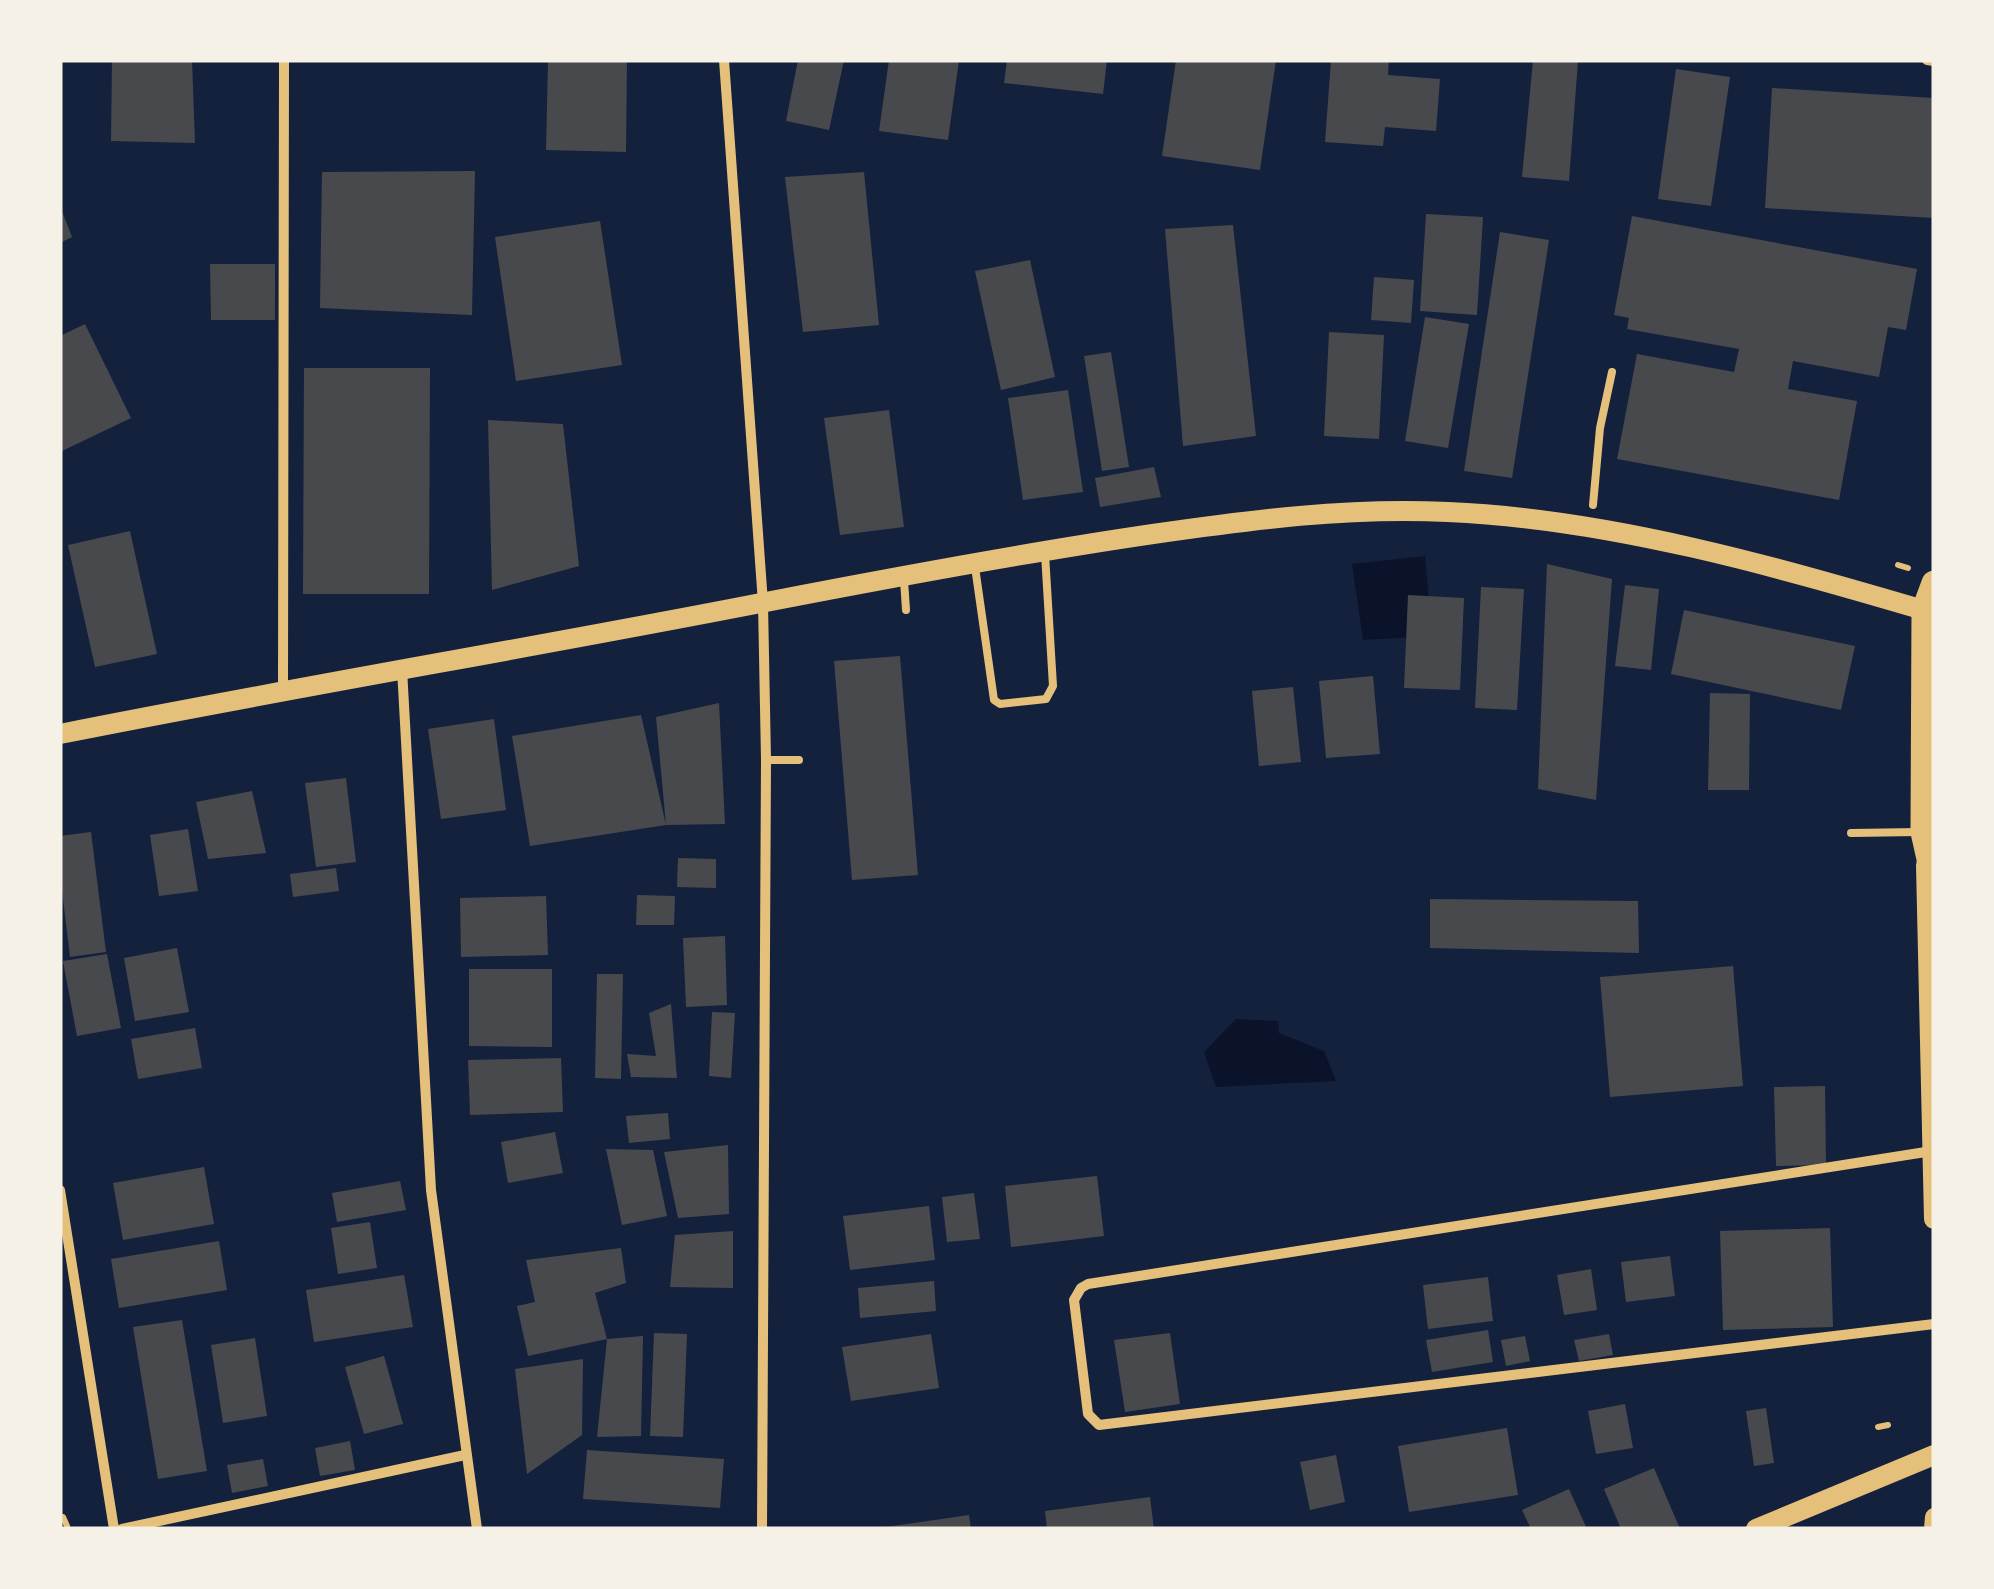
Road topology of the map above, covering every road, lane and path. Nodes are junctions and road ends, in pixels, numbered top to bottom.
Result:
1 (284, 60) edge
2 (724, 60) edge
3 (1612, 372) dead end
4 (1593, 505) dead end
5 (1045, 550) junction
6 (974, 562) junction
7 (1898, 565) dead end
8 (1908, 568) dead end
9 (904, 574) junction
10 (1934, 583) edge
11 (763, 603) junction
12 (906, 610) dead end
13 (1929, 612) edge
14 (402, 668) junction
15 (283, 689) junction
16 (60, 734) edge
17 (766, 760) junction
18 (798, 760) dead end
19 (1851, 833) dead end
20 (1924, 840) junction
21 (1934, 881) edge
22 (1932, 1151) edge
23 (60, 1190) edge
24 (1934, 1219) edge
25 (1934, 1324) edge
26 (1888, 1425) dead end
27 (1878, 1426) dead end
28 (1934, 1454) edge
29 (465, 1455) junction
30 (63, 1517) dead end
31 (1934, 1517) edge
32 (67, 1526) dead end
33 (114, 1529) edge
34 (122, 1529) edge
35 (477, 1529) edge
36 (762, 1529) edge
37 (1756, 1529) edge
38 (1933, 1529) edge

1 - 15 street
2 - 11 street
3 - 4 lane
5 - 6 main road
5 - 6 lane
5 - 13 main road
6 - 9 main road
7 - 8 path
9 - 11 main road
9 - 12 lane
10 - 13 main road
11 - 14 main road
11 - 17 street
13 - 20 main road
14 - 15 main road
14 - 29 street
15 - 16 main road
17 - 18 lane
17 - 36 street
19 - 20 lane
20 - 21 main road
20 - 22 main road
22 - 24 main road
22 - 25 street
23 - 33 street
26 - 27 path
28 - 37 main road
29 - 34 street
29 - 35 street
30 - 32 path
31 - 38 street

